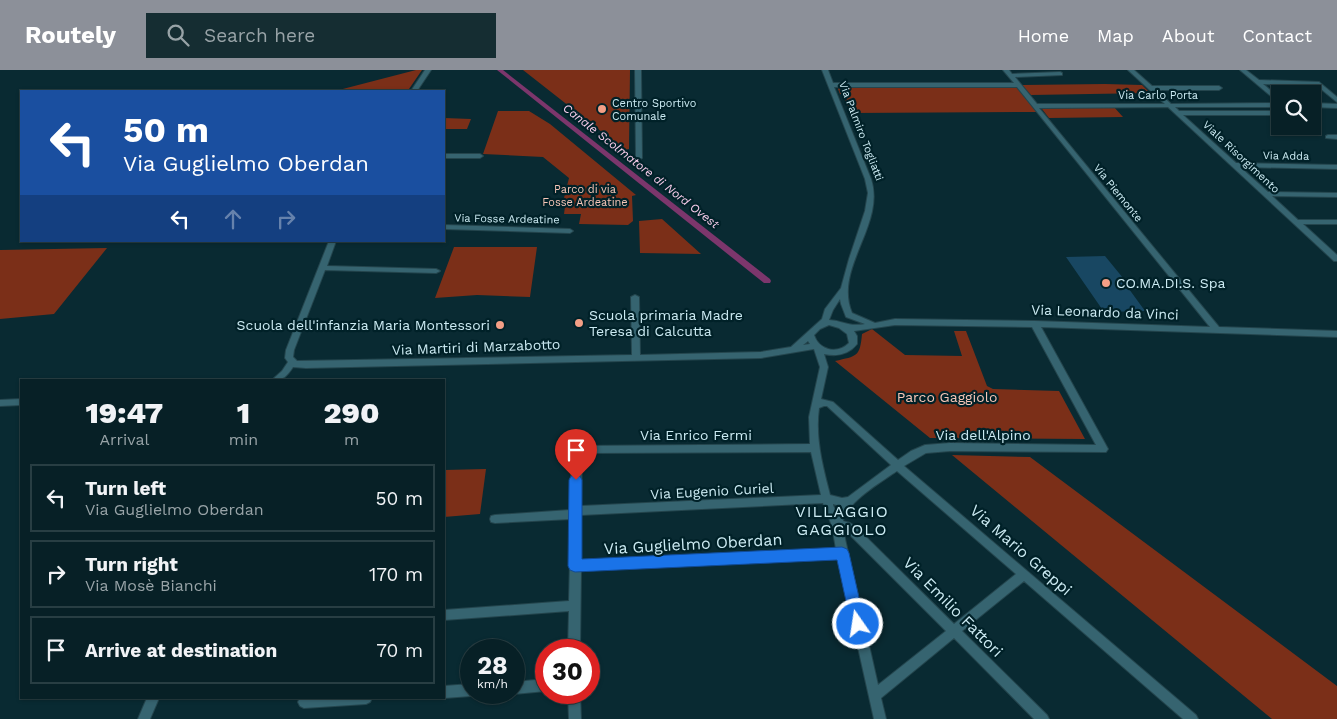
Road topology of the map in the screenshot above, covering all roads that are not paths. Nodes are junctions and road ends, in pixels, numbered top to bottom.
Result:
1 (428, 70) edge
2 (638, 70) edge
3 (825, 70) edge
4 (1006, 70) edge
5 (1132, 70) edge
6 (1243, 70) edge
7 (1058, 72) edge
8 (1011, 76) junction
9 (1259, 82) junction
10 (830, 85) junction
11 (1018, 85) junction
12 (1151, 88) junction
13 (1219, 88) dead end
14 (415, 90) edge
15 (1271, 93) edge
16 (1337, 100) edge
17 (1169, 104) junction
18 (1271, 105) edge
19 (1321, 105) edge
20 (1035, 106) junction
21 (1337, 106) edge
22 (1178, 113) junction
23 (1271, 113) edge
24 (1328, 137) dead end
25 (1337, 137) edge
26 (445, 156) edge
27 (480, 156) dead end
28 (639, 158) dead end
29 (1235, 165) junction
30 (1337, 167) edge
31 (1267, 194) junction
32 (1337, 195) edge
33 (1297, 222) junction
34 (1337, 222) edge
35 (445, 227) edge
36 (570, 231) dead end
37 (333, 242) edge
38 (1337, 258) edge
39 (322, 268) junction
40 (436, 271) dead end
41 (844, 288) junction
42 (635, 297) dead end
43 (828, 314) junction
44 (849, 315) joint
45 (873, 324) junction
46 (1035, 324) junction
47 (819, 325) junction
48 (840, 325) junction
49 (863, 327) junction
50 (1216, 329) junction
51 (1337, 334) edge
52 (810, 335) junction
53 (854, 338) junction
54 (816, 346) junction
55 (792, 349) junction
56 (837, 352) junction
57 (636, 356) junction
58 (292, 362) junction
59 (824, 367) junction
60 (277, 379) edge
61 (820, 387) junction
62 (20, 402) edge
63 (0, 403) edge
64 (830, 404) junction
65 (816, 406) junction
66 (815, 448) junction
67 (898, 466) junction
68 (828, 499) junction
69 (850, 501) junction
70 (575, 512) junction
71 (496, 520) dead end
72 (837, 525) junction
73 (842, 553) junction
74 (575, 566) junction
75 (1024, 574) junction
76 (574, 606) junction
77 (445, 614) edge
78 (954, 631) junction
79 (574, 639) edge
80 (460, 691) edge
81 (445, 692) edge
82 (874, 696) junction
83 (152, 699) edge
84 (350, 699) edge
85 (304, 702) dead end
86 (574, 704) edge
87 (144, 719) edge
88 (575, 719) edge
89 (880, 719) edge
90 (1043, 719) edge
91 (1192, 719) edge

1 - 14 street
2 - 28 street
3 - 10 street, Via Palmiro Togliatti
4 - 8 street, Via Piemonte
5 - 12 street, Viale Risorgimento
6 - 9 street
7 - 8 street
8 - 11 street, Via Piemonte
9 - 15 street
9 - 16 street
10 - 11 street
10 - 41 street, Via Palmiro Togliatti
11 - 20 street, Via Piemonte
12 - 13 street
12 - 17 street, Viale Risorgimento
17 - 18 street, Via Carlo Porta
17 - 20 street, Via Carlo Porta
17 - 22 street, Viale Risorgimento
19 - 21 street
20 - 50 street, Via Piemonte
22 - 23 street
22 - 29 street, Viale Risorgimento
24 - 25 street
26 - 27 street
29 - 30 street, Via Adda
29 - 31 street, Viale Risorgimento
31 - 32 street
31 - 33 street, Viale Risorgimento
33 - 34 street
33 - 38 street, Viale Risorgimento
35 - 36 street, Via Fosse Ardeatine
37 - 39 street
39 - 40 street
39 - 58 street
41 - 43 street, Via Palmiro Togliatti
41 - 44 street, Via Palmiro Togliatti
42 - 57 street
43 - 47 street, Via Palmiro Togliatti
43 - 48 street
44 - 45 street, Via Leonardo da Vinci
45 - 46 street, Via Leonardo da Vinci
45 - 49 street, Via Leonardo da Vinci
46 - 50 street, Via Leonardo da Vinci
46 - 67 street, Via dell'Alpino
47 - 48 street
47 - 52 street
48 - 49 street, Via Leonardo da Vinci
48 - 53 street
49 - 53 street
50 - 51 street, Via Leonardo da Vinci
52 - 54 street
52 - 55 street, Via Martiri di Marzabotto
53 - 56 street
54 - 55 street, Via Martiri di Marzabotto
54 - 56 street
54 - 59 street
55 - 57 street, Via Martiri di Marzabotto
56 - 59 street
57 - 58 street, Via Martiri di Marzabotto
58 - 60 street
59 - 61 street
61 - 64 street, Via Mario Greppi
61 - 65 street
62 - 63 street
64 - 65 street
64 - 67 street, Via Mario Greppi
65 - 66 street
66 - 68 street
66 - 70 street, Via Enrico Fermi
67 - 69 street, Via dell'Alpino
67 - 75 street, Via Mario Greppi
68 - 69 street, Via Eugenio Curiel
68 - 70 street, Via Eugenio Curiel
68 - 72 street
69 - 72 street
70 - 71 street
70 - 74 street
72 - 73 street
72 - 78 street, Via Emilio Fattori
73 - 74 street, Via Guglielmo Oberdan
73 - 82 street
74 - 76 street
75 - 78 street
75 - 91 street, Via Mario Greppi
76 - 77 street
76 - 79 street
78 - 82 street
78 - 90 street, Via Emilio Fattori
80 - 81 street
82 - 89 street
83 - 87 street
84 - 85 street
86 - 88 street

